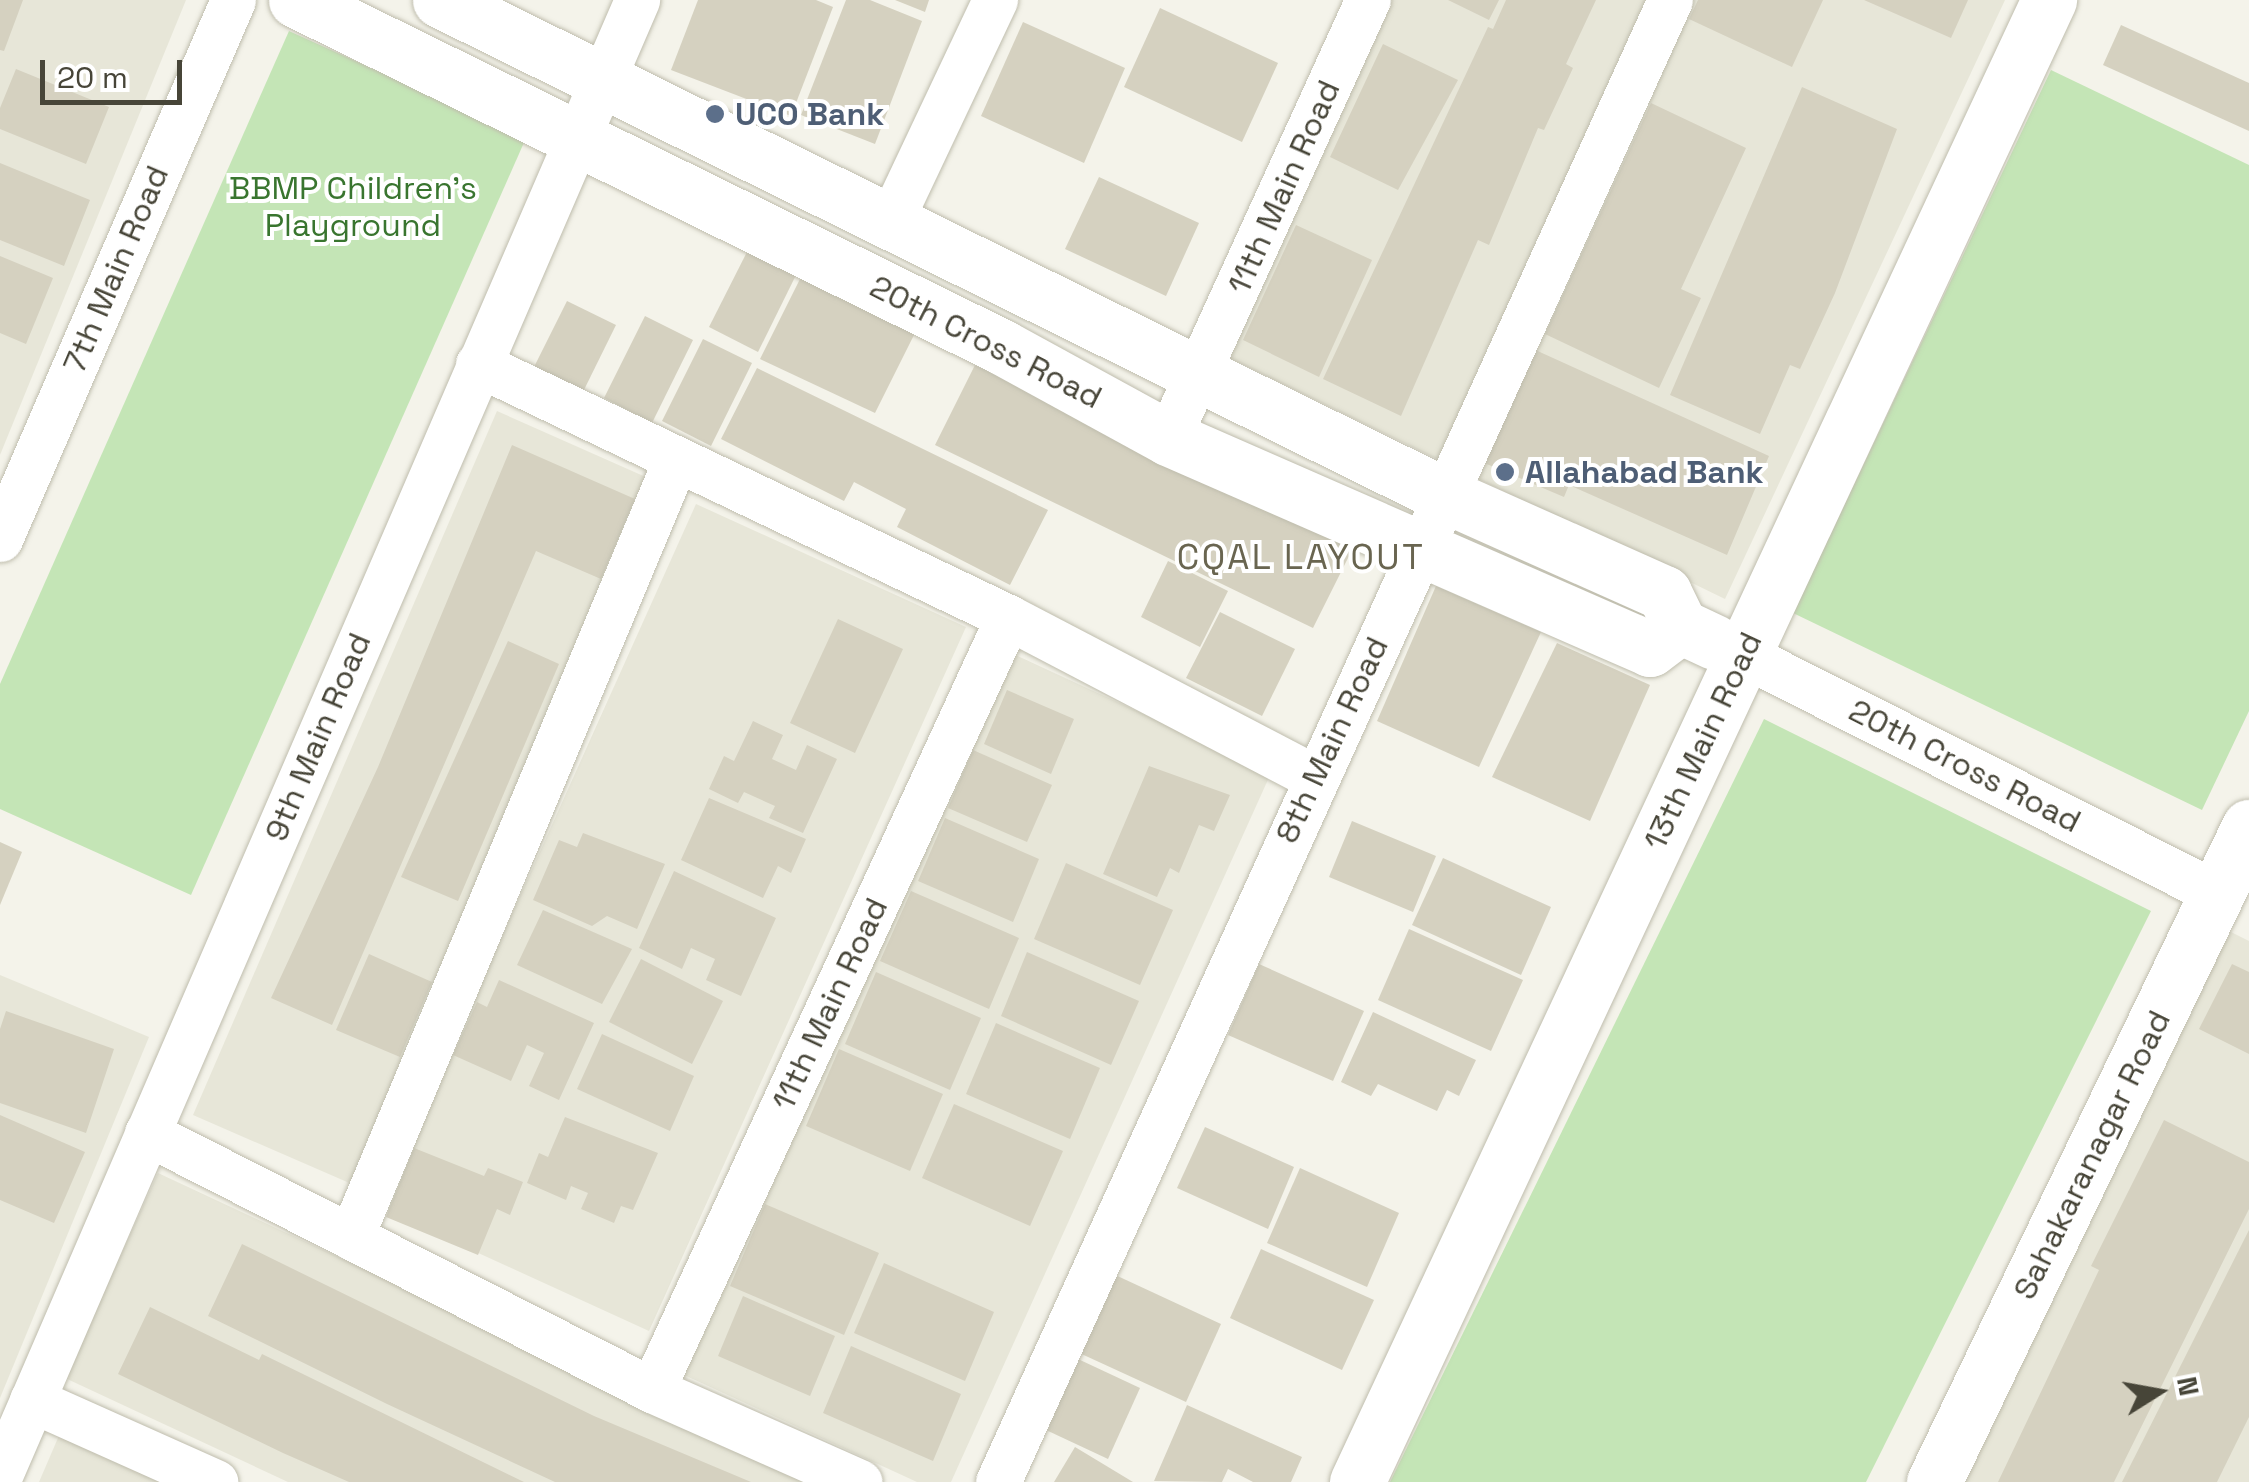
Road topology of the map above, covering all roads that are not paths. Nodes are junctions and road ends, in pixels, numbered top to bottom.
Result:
1 (233, 0) edge
2 (296, 0) edge
3 (440, 0) edge
4 (637, 0) edge
5 (995, 0) edge
6 (1368, 0) edge
7 (1670, 0) edge
8 (2048, 0) edge
9 (599, 80) junction
10 (576, 136) junction
11 (890, 222) junction
12 (478, 364) junction
13 (1200, 375) junction
14 (1168, 438) junction
15 (676, 459) junction
16 (1444, 495) junction
17 (0, 539) edge
18 (1420, 549) junction
19 (1008, 618) junction
20 (1680, 626) junction
21 (1744, 656) junction
22 (1314, 778) junction
23 (2249, 828) edge
24 (2233, 901) edge
25 (148, 1133) junction
26 (351, 1237) junction
27 (652, 1390) junction
28 (32, 1400) junction
29 (0, 1475) edge
30 (215, 1482) edge
31 (860, 1482) edge
32 (998, 1482) edge
33 (1356, 1482) edge
34 (1934, 1482) edge

1 - 17 street, 7th Main Road
2 - 10 street, 20th Cross Road
3 - 9 street, 20th Cross Road
4 - 9 street, 9th Main Road
5 - 11 street
6 - 13 street, 11th Main Road
7 - 16 street, 8th Main Road
8 - 21 street, 13th Main Road
9 - 10 street, 9th Main Road
9 - 11 street, 20th Cross Road
10 - 12 street, 9th Main Road
10 - 14 street, 20th Cross Road
11 - 13 street, 20th Cross Road
12 - 15 street
12 - 25 street, 9th Main Road
13 - 14 street, 11th Main Road
13 - 16 street, 20th Cross Road
14 - 18 street, 20th Cross Road
15 - 19 street
15 - 26 street
16 - 18 street, 8th Main Road
16 - 20 street, 20th Cross Road
18 - 20 street, 20th Cross Road
18 - 22 street, 8th Main Road
19 - 22 street
19 - 27 street, 11th Main Road
20 - 21 street, 20th Cross Road
21 - 24 street, 20th Cross Road
21 - 33 street, 13th Main Road
22 - 32 street, 8th Main Road
23 - 24 street, Sahakaranagar Road
24 - 34 street, Sahakaranagar Road
25 - 26 street
25 - 28 street, 9th Main Road
26 - 27 street
27 - 31 street
28 - 29 street, 9th Main Road
28 - 30 street

